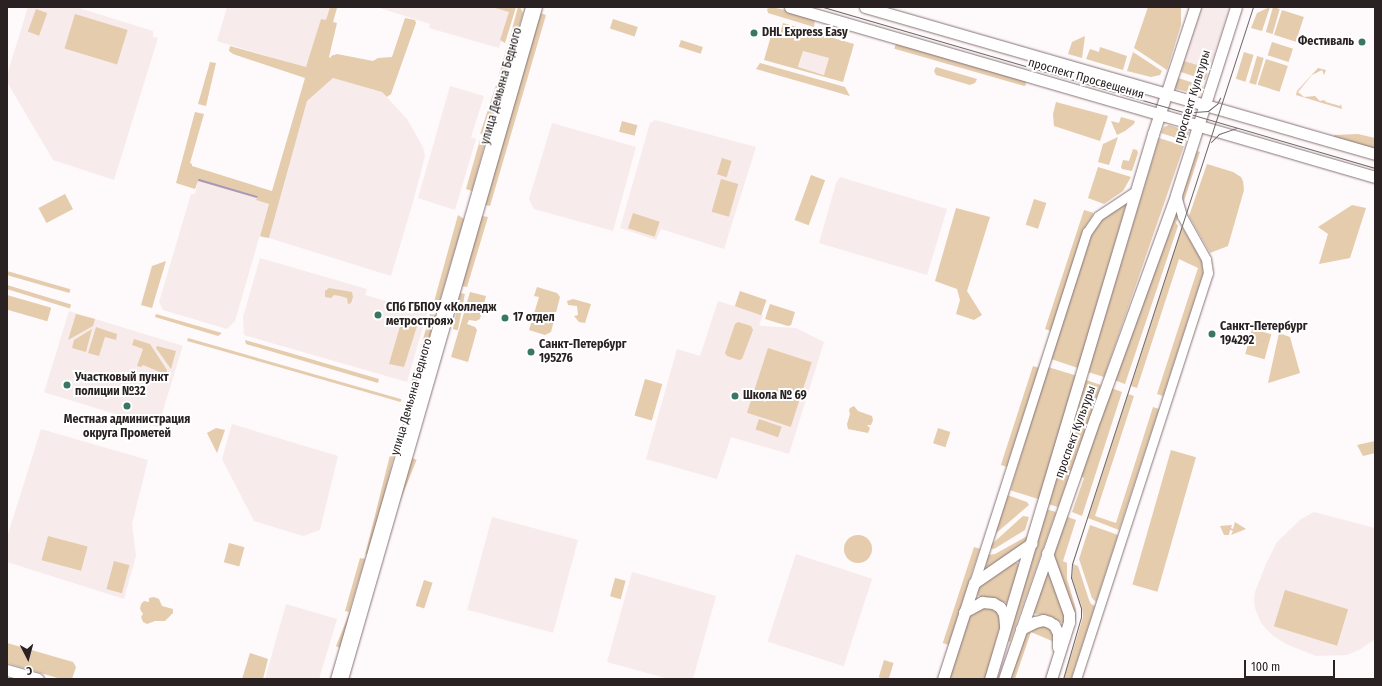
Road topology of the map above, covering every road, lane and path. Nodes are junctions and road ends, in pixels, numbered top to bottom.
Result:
1 (530, 7) edge
2 (537, 7) edge
3 (790, 7) edge
4 (865, 7) edge
5 (1195, 7) edge
6 (1236, 7) edge
7 (1166, 94) junction
8 (1204, 105) junction
9 (1159, 114) junction
10 (1198, 125) junction
11 (1375, 154) edge
12 (1375, 177) edge
13 (1137, 190) junction
14 (1176, 195) junction
15 (1032, 543) junction
16 (1047, 553) junction
17 (974, 583) junction
18 (964, 612) junction
19 (1021, 630) junction
20 (1003, 636) junction
21 (1058, 658) junction
22 (7, 670) edge
23 (38, 679) edge
24 (335, 679) edge
25 (343, 679) edge
26 (942, 679) edge
27 (990, 679) edge
28 (1004, 679) edge
29 (1050, 679) edge
30 (1076, 679) edge

1 - 24 street, улица Демьяна Бедного
2 - 25 street, улица Демьяна Бедного
3 - 9 main road, проспект Просвещения
4 - 7 main road, проспект Просвещения
5 - 7 main road, проспект Культуры
6 - 8 main road, проспект Культуры
7 - 8 main road, проспект Просвещения
7 - 9 main road, проспект Культуры
8 - 10 main road, проспект Культуры
8 - 11 main road, проспект Просвещения
9 - 10 main road, проспект Просвещения
9 - 13 main road, проспект Культуры
10 - 12 main road, проспект Просвещения
10 - 14 main road, проспект Культуры
13 - 15 main road, проспект Культуры
13 - 17 street
14 - 16 main road, проспект Культуры
14 - 30 street
15 - 17 main road
15 - 20 main road, проспект Культуры
16 - 19 main road, проспект Культуры
16 - 21 main road
17 - 18 main road
18 - 20 main road
18 - 26 main road
19 - 21 main road
19 - 28 main road, проспект Культуры
20 - 27 main road, проспект Культуры
21 - 29 main road
22 - 23 main road

